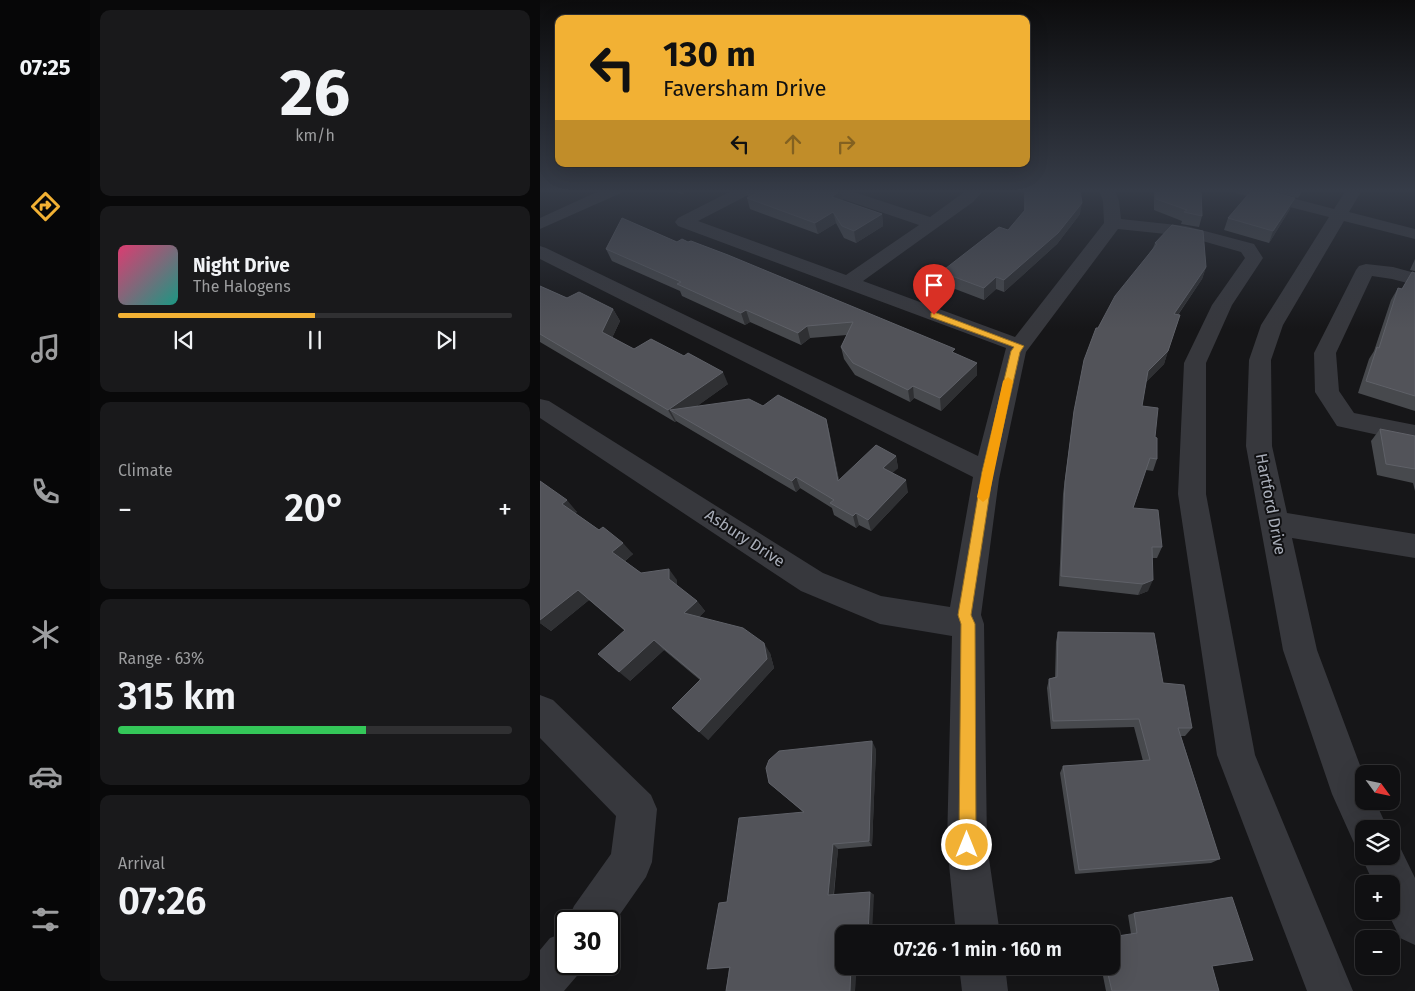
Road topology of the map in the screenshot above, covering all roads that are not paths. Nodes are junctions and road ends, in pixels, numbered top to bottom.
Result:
1 (722, 236) edge
2 (915, 236) edge
3 (1103, 236) edge
4 (1205, 236) edge
5 (1327, 236) edge
6 (540, 252) edge
7 (1415, 279) edge
8 (848, 283) junction
9 (1020, 346) junction
10 (540, 407) edge
11 (1415, 434) edge
12 (987, 472) junction
13 (1274, 522) junction
14 (1415, 546) edge
15 (968, 624) junction
16 (540, 713) edge
17 (1364, 820) edge
18 (1386, 865) edge
19 (597, 910) edge
20 (1415, 924) edge
21 (977, 925) edge
22 (555, 967) edge
23 (983, 975) edge
24 (540, 984) edge
25 (985, 991) edge
26 (1330, 991) edge

1 - 8 street
2 - 8 street
3 - 9 street
4 - 26 street
5 - 13 street, Hartford Drive
6 - 12 street
7 - 11 street
8 - 9 street
9 - 12 street
10 - 15 street, Asbury Drive
12 - 15 street
13 - 14 street
13 - 17 street, Hartford Drive
15 - 21 street
16 - 19 street
18 - 20 street
22 - 24 street
23 - 25 street

